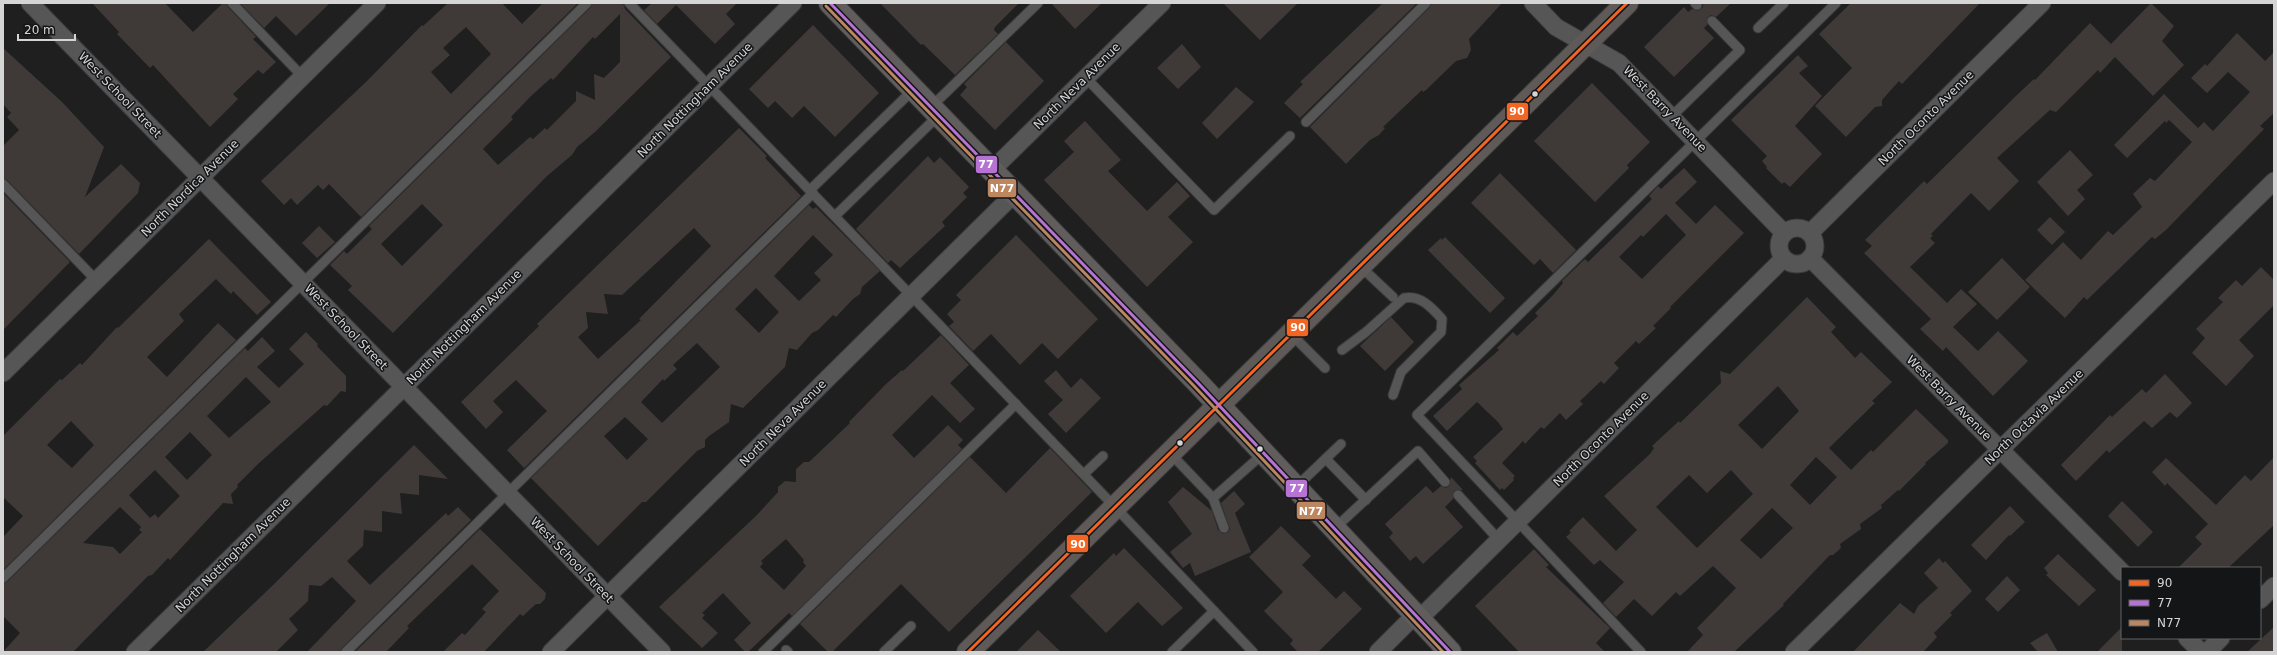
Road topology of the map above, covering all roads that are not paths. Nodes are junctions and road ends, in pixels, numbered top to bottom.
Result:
1 (30, 3) edge
2 (232, 3) edge
3 (378, 3) edge
4 (587, 3) edge
5 (629, 3) edge
6 (793, 3) edge
7 (830, 3) edge
8 (1038, 3) edge
9 (1162, 3) edge
10 (1426, 3) edge
11 (1533, 3) edge
12 (1627, 3) edge
13 (1784, 3) edge
14 (1836, 3) edge
15 (2042, 3) edge
16 (1712, 21) dead end
17 (1758, 28) dead end
18 (1585, 45) junction
19 (303, 77) junction
20 (1086, 78) junction
21 (709, 86) junction
22 (914, 89) junction
23 (935, 111) junction
24 (1672, 116) junction
25 (1306, 122) dead end
26 (1290, 136) dead end
27 (1696, 141) junction
28 (992, 170) junction
29 (200, 178) junction
30 (2274, 181) edge
31 (3, 184) edge
32 (812, 191) junction
33 (1015, 194) junction
34 (835, 216) junction
35 (1784, 233) junction
36 (1810, 233) junction
37 (1810, 258) junction
38 (1784, 259) junction
39 (1360, 266) junction
40 (96, 280) junction
41 (302, 283) junction
42 (912, 296) junction
43 (1393, 297) dead end
44 (1502, 317) dead end
45 (1509, 324) junction
46 (1291, 334) junction
47 (1342, 350) dead end
48 (1325, 368) dead end
49 (3, 373) edge
50 (404, 387) junction
51 (1393, 395) dead end
52 (1016, 404) junction
53 (1219, 405) junction
54 (1341, 444) dead end
55 (2001, 449) junction
56 (1264, 452) junction
57 (1170, 453) junction
58 (1103, 456) dead end
59 (1326, 458) junction
60 (1084, 474) junction
61 (1445, 482) dead end
62 (1296, 487) junction
63 (507, 493) junction
64 (1458, 495) dead end
65 (1213, 498) junction
66 (1366, 500) junction
67 (1116, 506) junction
68 (1518, 521) junction
69 (1224, 528) dead end
70 (1335, 528) junction
71 (1499, 540) junction
72 (2121, 571) edge
73 (3, 578) edge
74 (2274, 586) edge
75 (607, 596) junction
76 (2261, 599) edge
77 (1214, 611) junction
78 (1417, 617) junction
79 (911, 626) dead end
80 (2188, 639) edge
81 (2220, 639) edge
82 (135, 652) edge
83 (346, 652) edge
84 (551, 652) edge
85 (662, 652) edge
86 (763, 652) edge
87 (884, 652) edge
88 (968, 652) edge
89 (1172, 652) edge
90 (1253, 652) edge
91 (1378, 652) edge
92 (1450, 652) edge
93 (1641, 652) edge
94 (1794, 652) edge
95 (2201, 652) edge
96 (2207, 652) edge

1 - 29 street, West School Street
2 - 19 lane
3 - 19 street, North Nordica Avenue
4 - 41 lane
5 - 21 lane
6 - 21 street, North Nottingham Avenue
7 - 22 main road
8 - 23 lane
9 - 20 street, North Neva Avenue
10 - 25 lane
11 - 18 street, West Barry Avenue
12 - 18 main road
13 - 17 lane
14 - 27 lane
15 - 36 street, North Oconto Avenue
16 - 24 lane
18 - 24 street, West Barry Avenue
18 - 39 main road
19 - 29 street, North Nordica Avenue
20 - 26 lane
20 - 28 street, North Neva Avenue
21 - 32 lane
21 - 50 street, North Nottingham Avenue
22 - 23 main road
22 - 32 lane
23 - 28 main road
23 - 34 lane
24 - 27 street, West Barry Avenue
27 - 35 street, West Barry Avenue
27 - 45 lane
28 - 33 main road
29 - 40 street, North Nordica Avenue
29 - 41 street, West School Street
30 - 55 street, North Octavia Avenue
31 - 40 lane
32 - 34 lane
32 - 63 lane
33 - 42 street, North Neva Avenue
33 - 53 main road
34 - 42 lane
35 - 36 street
35 - 38 street
36 - 37 street
37 - 38 street
37 - 55 street, West Barry Avenue
38 - 68 street, North Oconto Avenue
39 - 43 lane
39 - 46 main road
40 - 49 street, North Nordica Avenue
41 - 50 street, West School Street
41 - 73 lane
42 - 52 lane
42 - 75 street, North Neva Avenue
44 - 45 lane
45 - 68 lane
46 - 48 lane
46 - 53 main road
47 - 51 lane
50 - 63 street, West School Street
50 - 82 street, North Nottingham Avenue
52 - 60 lane
52 - 86 lane
53 - 56 main road
53 - 57 main road
54 - 59 lane
55 - 72 street, West Barry Avenue
55 - 94 street, North Octavia Avenue
56 - 62 main road
56 - 65 lane
57 - 65 lane
57 - 67 main road
58 - 60 lane
59 - 62 lane
59 - 66 lane
60 - 67 lane
61 - 66 lane
62 - 70 main road
63 - 75 street, West School Street
63 - 83 lane
64 - 71 lane
65 - 69 lane
66 - 70 lane
67 - 77 lane
67 - 88 main road
68 - 71 street, North Oconto Avenue
68 - 93 lane
70 - 78 main road
71 - 78 street, North Oconto Avenue
74 - 76 street
75 - 84 street, North Neva Avenue
75 - 85 street, West School Street
77 - 89 lane
77 - 90 lane
78 - 91 street, North Oconto Avenue
78 - 92 main road
79 - 87 lane
80 - 95 street
81 - 96 street

